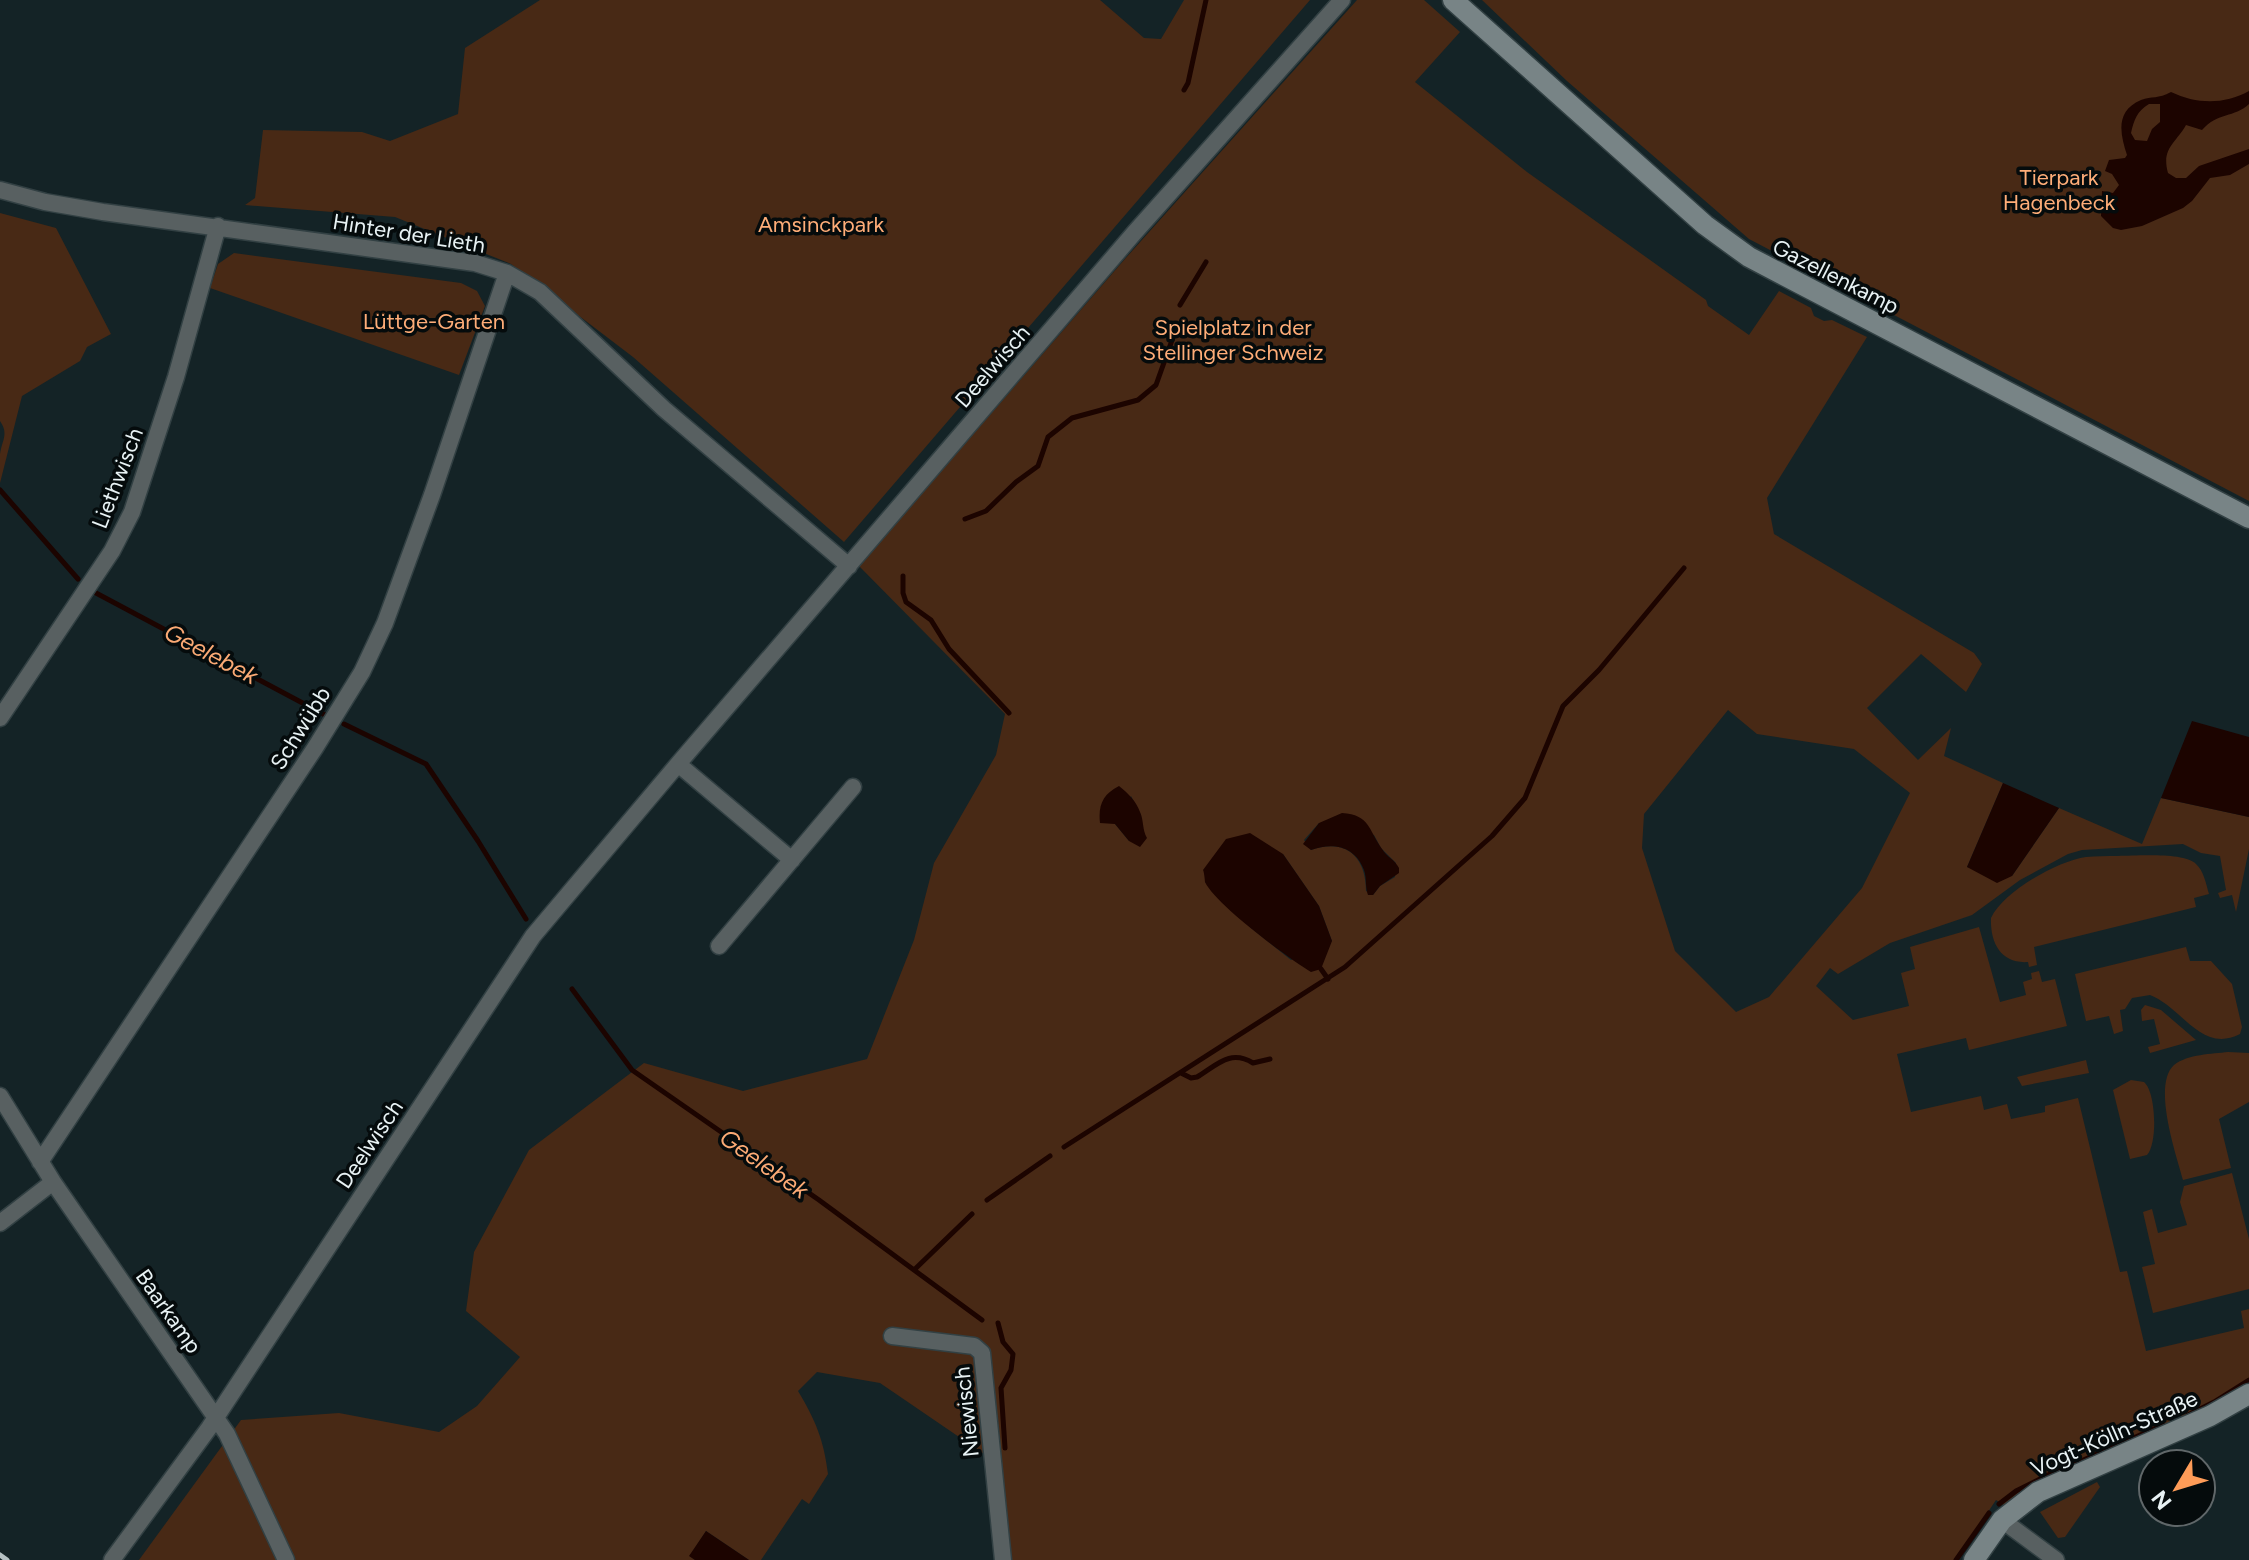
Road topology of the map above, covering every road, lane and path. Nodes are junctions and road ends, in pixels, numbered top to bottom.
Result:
1 (1342, 0) edge
2 (1453, 0) edge
3 (0, 190) edge
4 (218, 226) junction
5 (507, 273) junction
6 (2249, 518) edge
7 (849, 566) junction
8 (0, 718) edge
9 (678, 764) junction
10 (853, 787) dead end
11 (792, 860) junction
12 (719, 946) dead end
13 (0, 1096) edge
14 (40, 1162) junction
15 (53, 1182) junction
16 (0, 1223) edge
17 (892, 1336) dead end
18 (2249, 1394) edge
19 (216, 1417) junction
20 (2002, 1520) junction
21 (112, 1560) edge
22 (286, 1560) edge
23 (1003, 1560) edge
24 (1974, 1560) edge
25 (2056, 1560) edge

1 - 7 street, Deelwisch
2 - 6 street, Gazellenkamp
3 - 4 street, Hinter der Lieth
4 - 5 street, Hinter der Lieth
4 - 8 street, Liethwisch
5 - 7 street, Hinter der Lieth
5 - 14 street, Schwübb
7 - 9 street, Deelwisch
9 - 11 street
9 - 19 street, Deelwisch
10 - 11 street
11 - 12 street
13 - 14 street, Baarkamp
14 - 15 street, Baarkamp
15 - 16 street
15 - 19 street, Baarkamp
17 - 23 street, Niewisch
18 - 20 street, Vogt-Kölln-Straße
19 - 21 street, Deelwisch
19 - 22 street, Baarkamp
20 - 24 street, Vogt-Kölln-Straße
20 - 25 street

